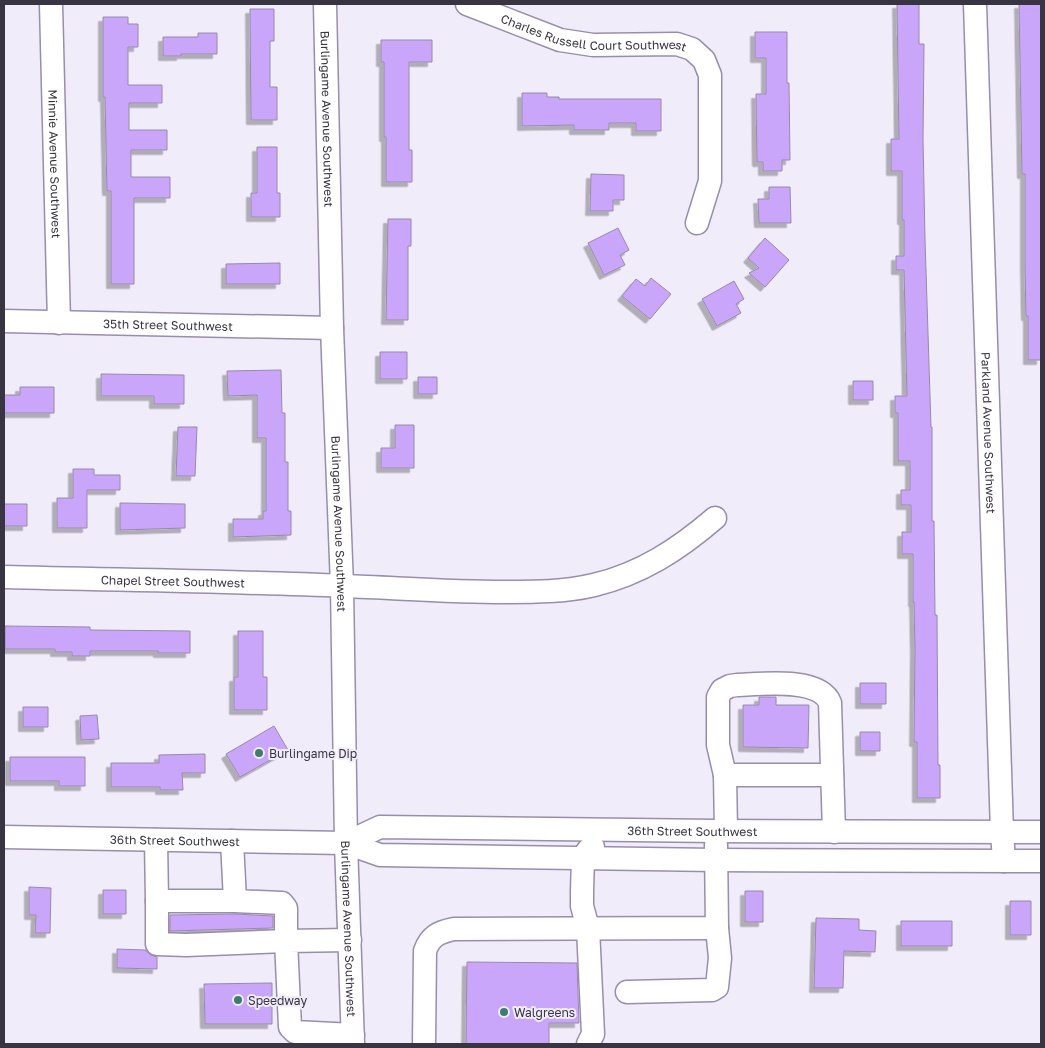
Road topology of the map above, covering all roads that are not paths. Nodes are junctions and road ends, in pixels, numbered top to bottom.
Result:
1 (51, 4) edge
2 (325, 4) edge
3 (466, 4) edge
4 (975, 4) edge
5 (697, 224) dead end
6 (4, 321) edge
7 (59, 323) junction
8 (332, 328) junction
9 (715, 518) dead end
10 (4, 577) edge
11 (342, 586) junction
12 (725, 775) junction
13 (832, 775) junction
14 (667, 831) junction
15 (721, 831) junction
16 (834, 832) junction
17 (1002, 832) junction
18 (1041, 832) edge
19 (4, 837) edge
20 (156, 840) junction
21 (232, 841) junction
22 (346, 843) junction
23 (583, 857) junction
24 (716, 860) junction
25 (1004, 861) junction
26 (1041, 861) edge
27 (158, 900) junction
28 (235, 901) junction
29 (588, 928) junction
30 (717, 928) junction
31 (350, 940) junction
32 (286, 941) junction
33 (627, 992) dead end
34 (293, 1038) edge
35 (353, 1040) edge
36 (424, 1044) edge
37 (588, 1044) edge

1 - 7 street, Minnie Avenue Southwest
2 - 8 street, Burlingame Avenue Southwest
3 - 5 street, Charles Russell Court Southwest
4 - 17 street, Parkland Avenue Southwest
6 - 7 street, 35th Street Southwest
7 - 8 street, 35th Street Southwest
8 - 11 street, Burlingame Avenue Southwest
9 - 11 street, Chapel Street Southwest
10 - 11 street, Chapel Street Southwest
11 - 22 street, Burlingame Avenue Southwest
12 - 13 street
12 - 13 street
12 - 15 street
13 - 16 street
14 - 15 street, 36th Street Southwest
14 - 22 street, 36th Street Southwest
14 - 23 street
15 - 16 street, 36th Street Southwest
15 - 24 street
16 - 17 street, 36th Street Southwest
17 - 18 street, 36th Street Southwest
17 - 25 street, Parkland Avenue Southwest
19 - 20 street, 36th Street Southwest
20 - 21 street, 36th Street Southwest
20 - 27 street
21 - 22 street, 36th Street Southwest
21 - 28 street
22 - 23 street, 36th Street Southwest
22 - 31 street, Burlingame Avenue Southwest
23 - 24 street, 36th Street Southwest
23 - 29 street
24 - 25 street, 36th Street Southwest
24 - 30 street
25 - 26 street, 36th Street Southwest
27 - 28 street
27 - 32 street
28 - 32 street
29 - 30 street
29 - 36 street
29 - 37 street
30 - 33 street
31 - 32 street
31 - 35 street, Burlingame Avenue Southwest
32 - 34 street
34 - 35 street

